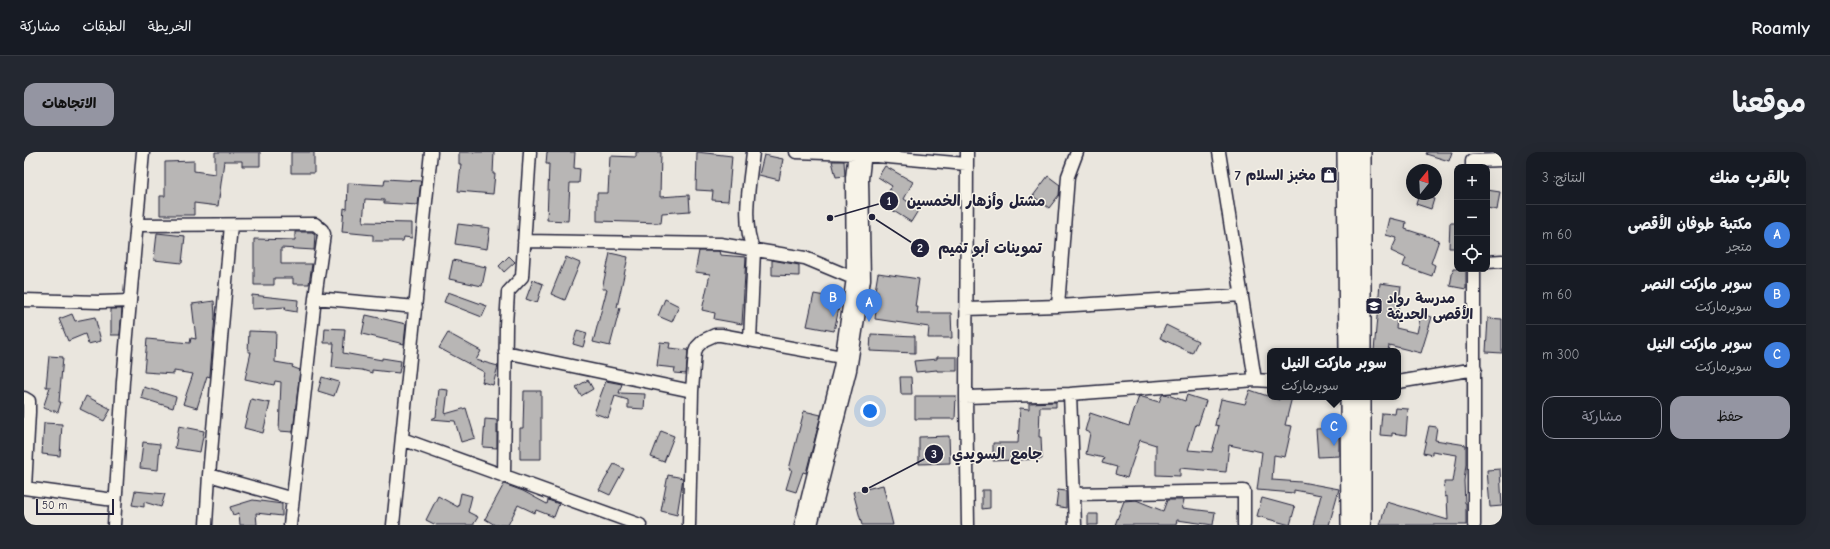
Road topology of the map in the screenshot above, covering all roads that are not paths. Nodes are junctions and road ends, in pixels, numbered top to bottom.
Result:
1 (143, 152) edge
2 (432, 152) edge
3 (530, 152) edge
4 (753, 152) edge
5 (796, 152) edge
6 (1077, 152) edge
7 (1219, 152) edge
8 (1346, 152) edge
9 (1362, 152) edge
10 (860, 153) edge
11 (966, 158) edge
12 (1502, 160) edge
13 (1472, 164) edge
14 (136, 225) junction
15 (231, 225) junction
16 (524, 241) junction
17 (754, 250) junction
18 (1502, 261) edge
19 (1490, 262) edge
20 (1474, 272) edge
21 (853, 278) junction
22 (1242, 295) junction
23 (315, 298) junction
24 (24, 300) edge
25 (130, 301) junction
26 (1058, 306) junction
27 (416, 307) junction
28 (966, 310) junction
29 (750, 340) junction
30 (1348, 348) edge
31 (1362, 348) edge
32 (505, 352) junction
33 (842, 357) junction
34 (1475, 369) junction
35 (1255, 380) junction
36 (1267, 381) edge
37 (1401, 381) edge
38 (692, 391) junction
39 (1070, 394) junction
40 (966, 397) junction
41 (24, 398) edge
42 (1348, 400) edge
43 (1362, 400) edge
44 (402, 439) junction
45 (1356, 456) junction
46 (209, 475) junction
47 (504, 475) junction
48 (25, 488) edge
49 (1074, 494) junction
50 (293, 498) junction
51 (114, 500) junction
52 (114, 525) edge
53 (206, 525) edge
54 (290, 525) edge
55 (393, 525) edge
56 (640, 525) edge
57 (689, 525) edge
58 (801, 525) edge
59 (811, 525) edge
60 (968, 525) edge
61 (1075, 525) edge
62 (1244, 525) edge
63 (1350, 525) edge
64 (1362, 525) edge
65 (1474, 525) edge

1 - 14 street
2 - 27 street
3 - 16 street
4 - 17 street
5 - 10 street
6 - 26 street
7 - 22 street
8 - 30 street
9 - 31 street
10 - 11 street
10 - 21 street
10 - 59 street
11 - 28 street
12 - 13 street
14 - 15 street
14 - 25 street
15 - 23 street
15 - 46 street
16 - 17 street
16 - 32 street
17 - 21 street
17 - 29 street
18 - 19 street
20 - 34 street
21 - 33 street
22 - 26 street
22 - 35 street
23 - 27 street
23 - 50 street
24 - 25 street
25 - 51 street
26 - 28 street
27 - 44 street
28 - 40 street
29 - 33 street
29 - 38 street
32 - 38 street
32 - 47 street
33 - 58 street
34 - 37 street
34 - 65 street
35 - 36 street
35 - 39 street
38 - 57 street
39 - 40 street
39 - 49 street
40 - 60 street
41 - 48 street
42 - 45 street
43 - 45 street
44 - 47 street
44 - 55 street
45 - 63 street
45 - 64 street
46 - 50 street
46 - 53 street
47 - 56 street
48 - 51 street
49 - 61 street
49 - 62 street
50 - 54 street
51 - 52 street

